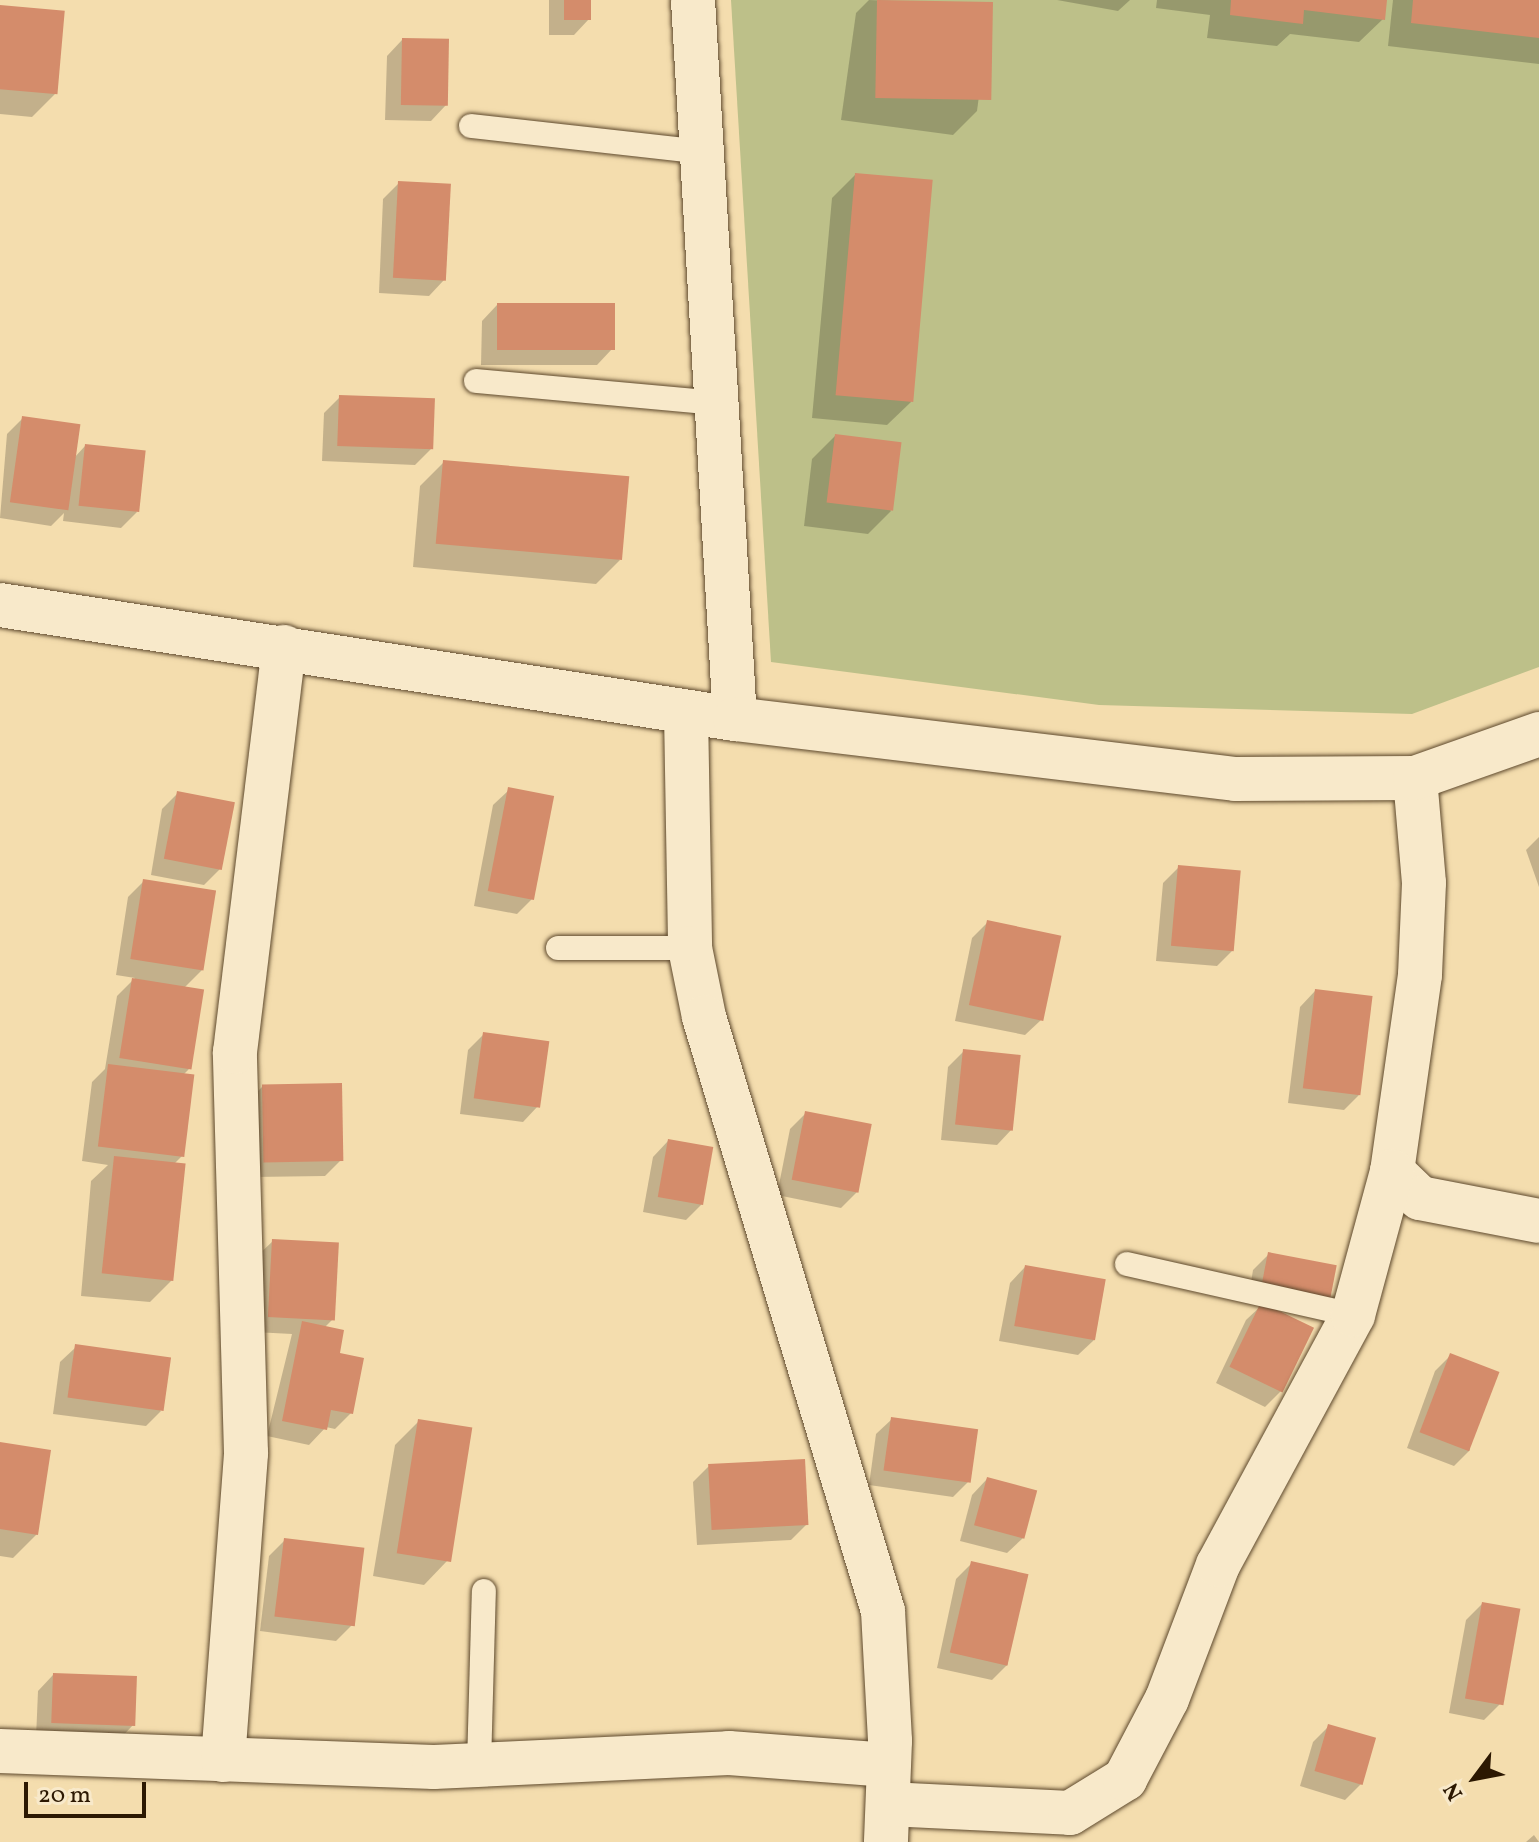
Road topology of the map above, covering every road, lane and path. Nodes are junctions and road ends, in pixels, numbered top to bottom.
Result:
1 (693, 0) edge
2 (471, 126) dead end
3 (702, 152) junction
4 (476, 381) dead end
5 (716, 403) junction
6 (0, 605) edge
7 (284, 647) junction
8 (686, 712) junction
9 (735, 719) junction
10 (1539, 734) edge
11 (1415, 778) junction
12 (558, 948) dead end
13 (690, 948) junction
14 (1392, 1171) junction
15 (1539, 1221) edge
16 (1127, 1264) dead end
17 (1353, 1315) junction
18 (484, 1591) dead end
19 (0, 1751) edge
20 (223, 1760) junction
21 (479, 1765) junction
22 (888, 1804) edge

1 - 3 street
2 - 3 lane
3 - 5 street
4 - 5 lane
5 - 9 street
6 - 7 street
7 - 8 street
7 - 20 street
8 - 9 street
8 - 13 street
9 - 11 street
10 - 11 street
11 - 14 street
12 - 13 lane
13 - 22 street
14 - 15 street
14 - 17 street
16 - 17 lane
17 - 22 street
18 - 21 lane
19 - 20 street
20 - 21 street
21 - 22 street

